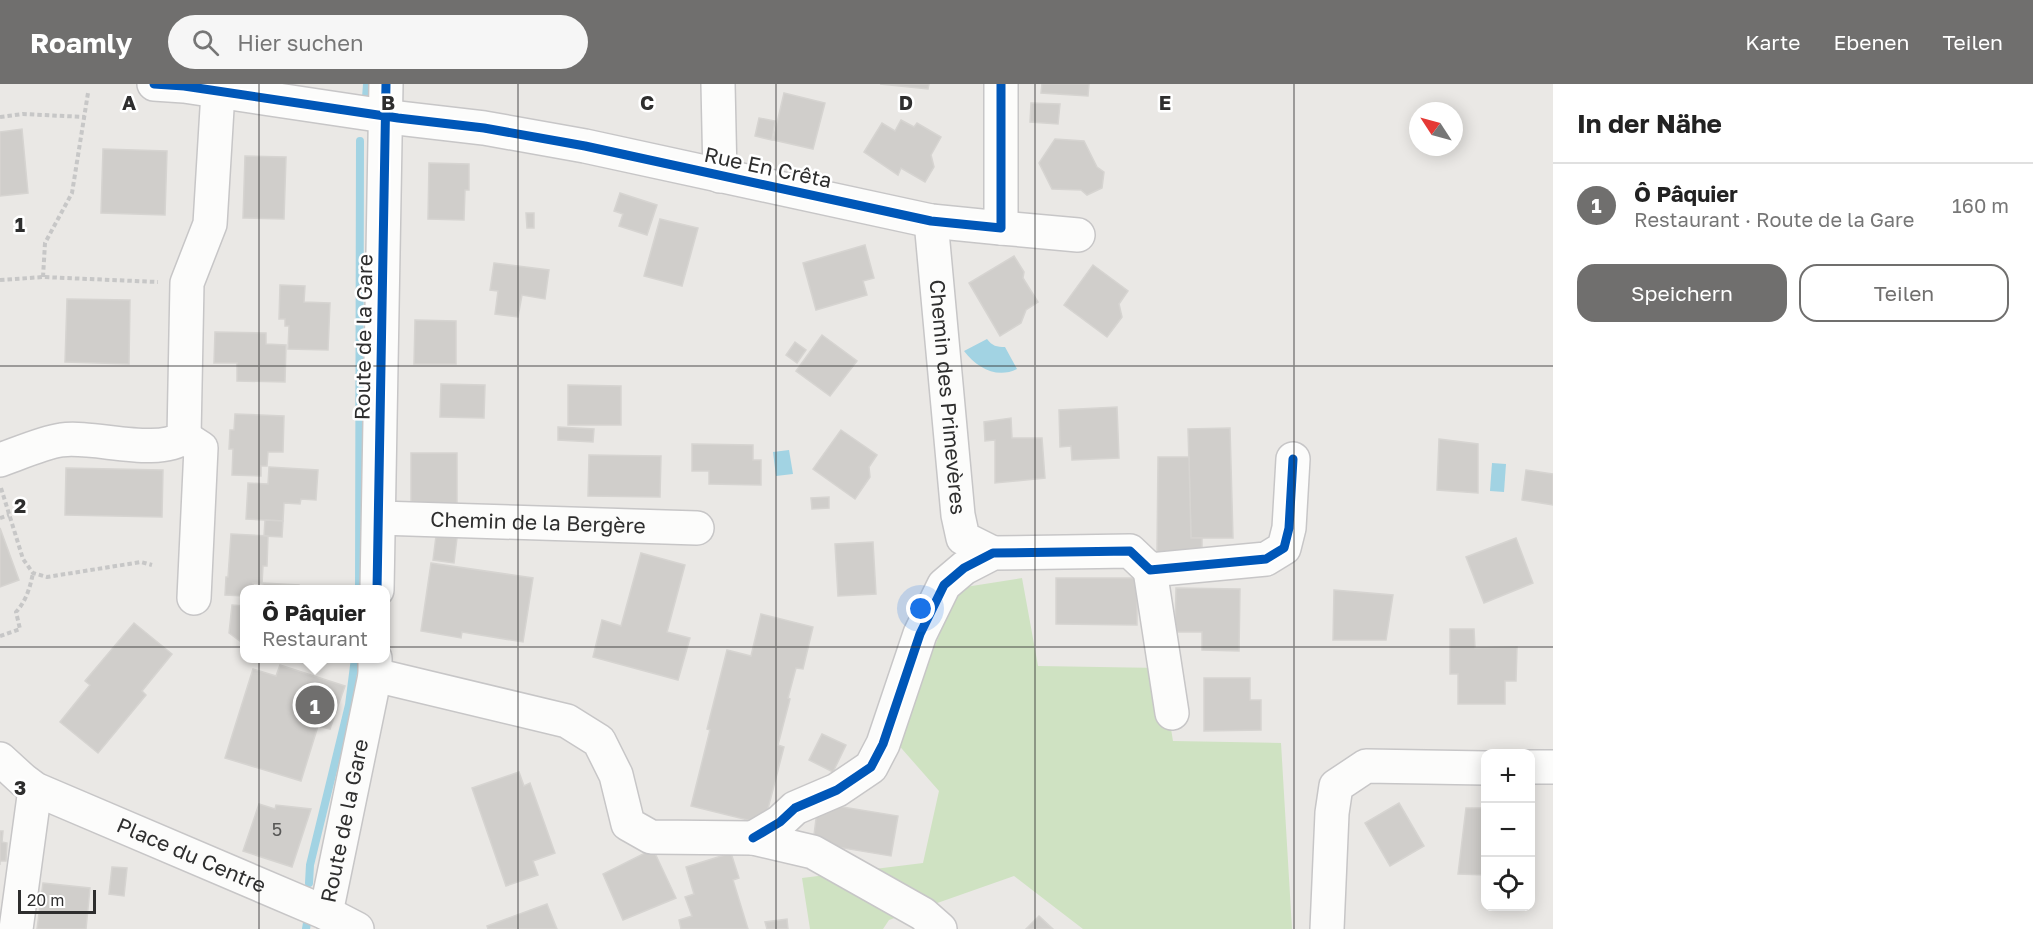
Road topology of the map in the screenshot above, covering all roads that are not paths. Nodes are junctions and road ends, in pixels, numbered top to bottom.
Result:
1 (386, 84) edge
2 (718, 84) edge
3 (1001, 84) edge
4 (175, 85) edge
5 (218, 92) junction
6 (386, 116) junction
7 (720, 176) junction
8 (931, 221) junction
9 (1001, 228) junction
10 (1078, 235) dead end
11 (184, 437) junction
12 (1293, 459) dead end
13 (0, 460) edge
14 (379, 518) junction
15 (697, 528) dead end
16 (993, 553) junction
17 (1150, 570) junction
18 (377, 585) edge
19 (194, 598) dead end
20 (375, 667) edge
21 (1172, 713) dead end
22 (0, 759) edge
23 (1535, 767) edge
24 (1553, 767) edge
25 (1481, 768) edge
26 (35, 789) junction
27 (753, 838) junction
28 (343, 924) edge
29 (16, 929) edge
30 (939, 929) edge
31 (1327, 929) edge

1 - 6 street, Route de la Gare
2 - 7 street, Rue En Crêta
3 - 9 street
4 - 5 street, Rue En Crêta
5 - 6 street, Rue En Crêta
5 - 11 street
6 - 7 street, Rue En Crêta
6 - 14 street, Route de la Gare
7 - 8 street, Rue En Crêta
8 - 9 street, Rue En Crêta
8 - 16 street, Chemin des Primevères
9 - 10 street
11 - 13 street
11 - 19 street
12 - 17 street
14 - 15 street, Chemin de la Bergère
14 - 18 street, Route de la Gare
16 - 17 street
16 - 27 street
17 - 21 street
20 - 27 street
20 - 28 street, Route de la Gare
22 - 26 street, Place du Centre
23 - 24 street
25 - 31 street
26 - 28 street, Place du Centre
26 - 29 street
27 - 30 street

